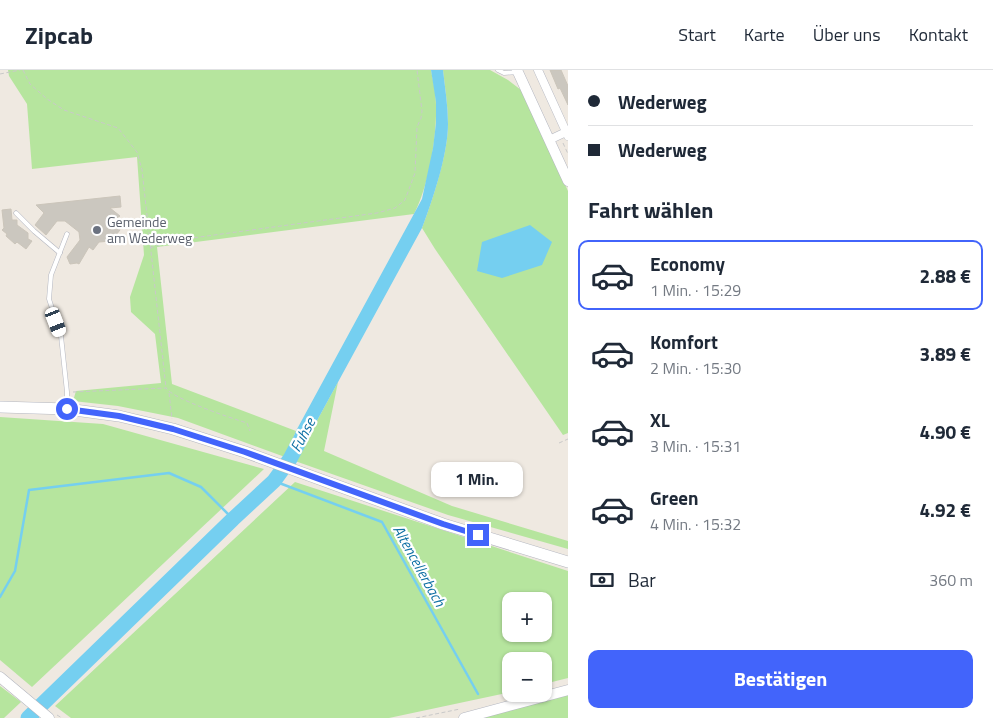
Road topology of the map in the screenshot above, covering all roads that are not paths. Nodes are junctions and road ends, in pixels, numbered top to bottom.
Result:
1 (498, 70) edge
2 (538, 70) edge
3 (517, 71) edge
4 (567, 133) edge
5 (549, 140) junction
6 (568, 180) edge
7 (16, 213) dead end
8 (67, 234) dead end
9 (60, 253) junction
10 (0, 407) edge
11 (67, 409) junction
12 (568, 562) edge
13 (0, 677) edge
14 (568, 690) edge
15 (49, 718) edge
16 (464, 718) edge

1 - 3 lane
2 - 4 street
3 - 5 street
4 - 5 street
5 - 6 street
7 - 9 lane
8 - 9 lane
9 - 11 lane
10 - 11 main road
11 - 12 main road
13 - 15 street
14 - 16 street

